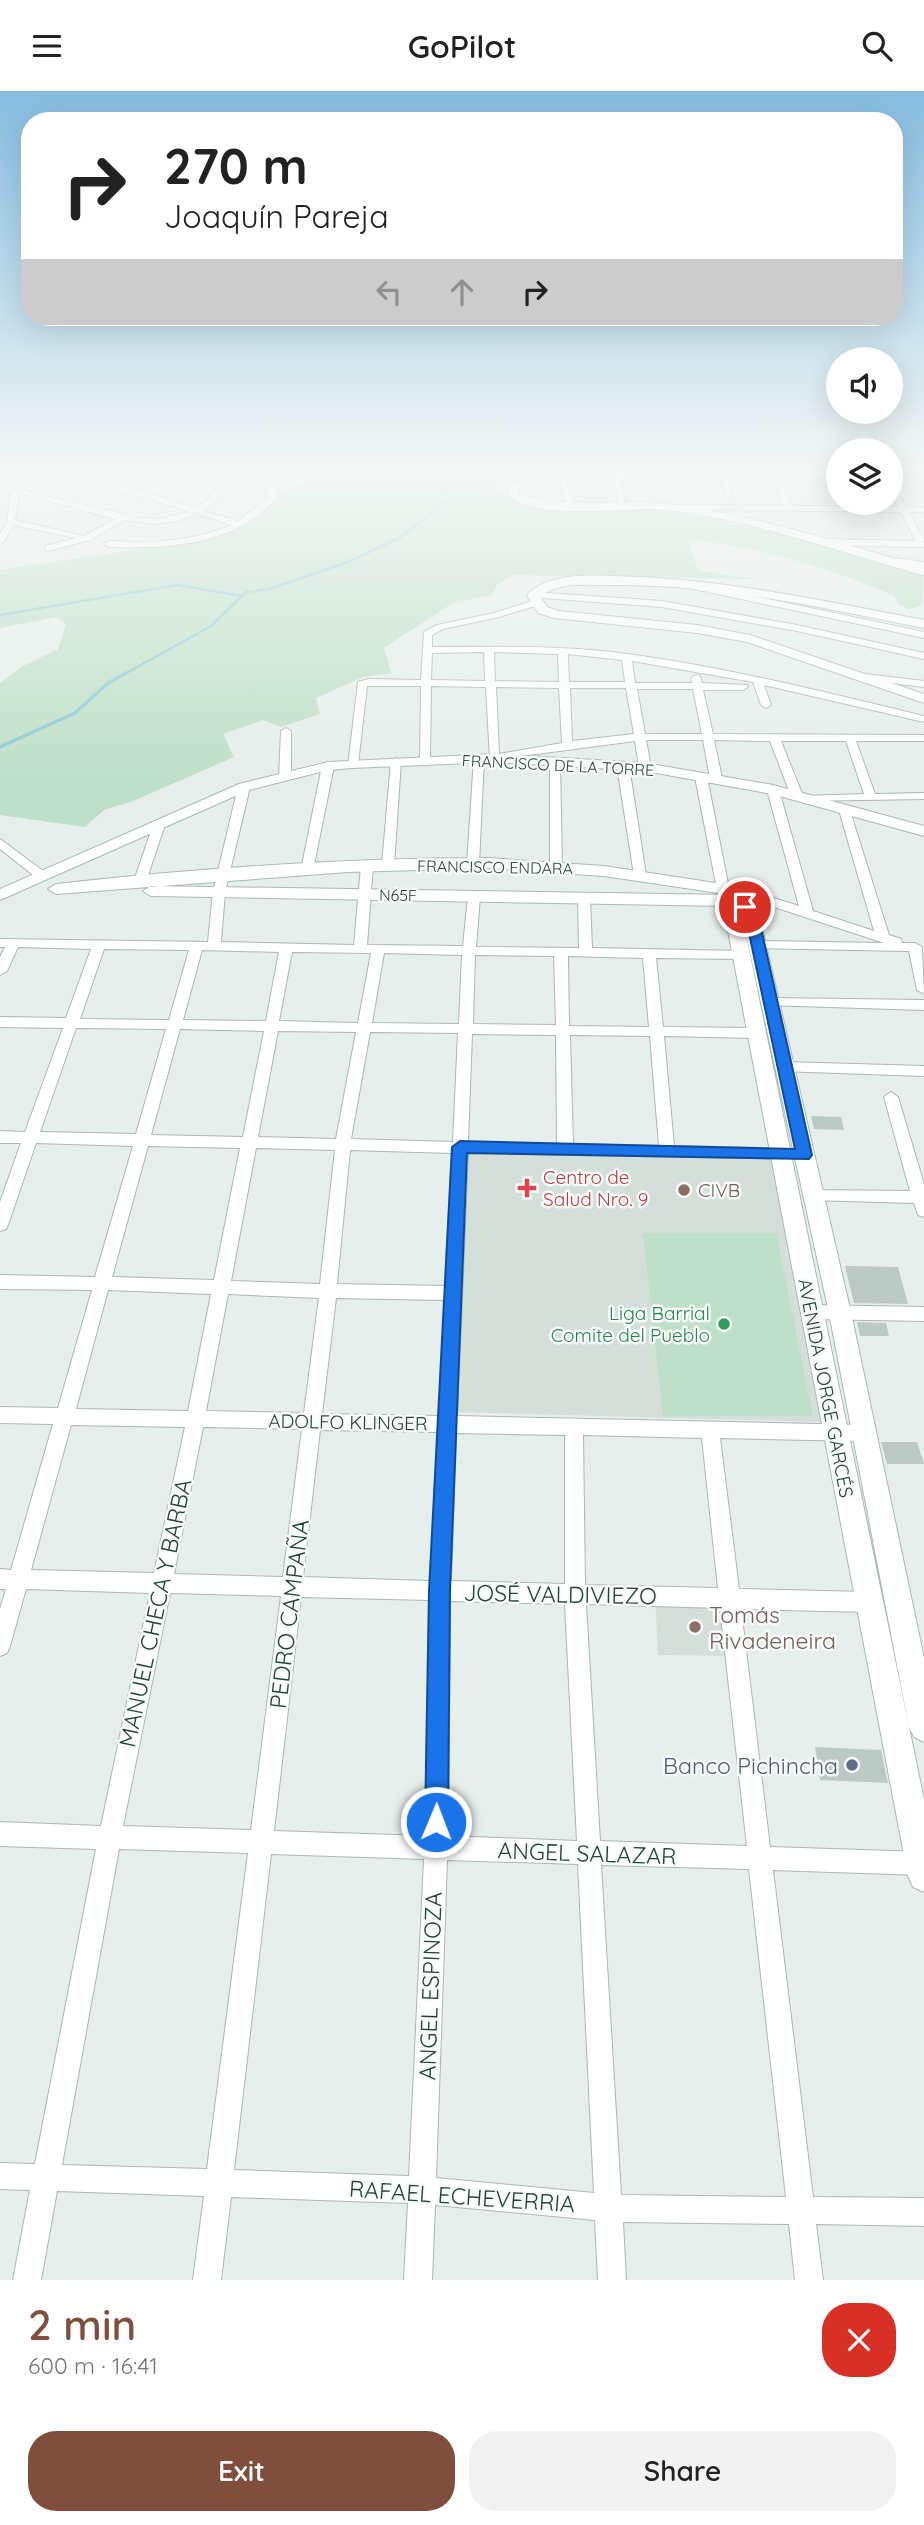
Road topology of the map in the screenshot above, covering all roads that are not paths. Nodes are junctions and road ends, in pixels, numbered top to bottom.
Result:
1 (674, 582) junction
2 (534, 599) junction
3 (924, 624) edge
4 (924, 635) edge
5 (427, 650) junction
6 (489, 650) junction
7 (563, 651) junction
8 (924, 656) edge
9 (626, 657) junction
10 (693, 669) junction
11 (865, 677) junction
12 (427, 682) junction
13 (492, 683) junction
14 (565, 684) junction
15 (759, 684) junction
16 (924, 684) edge
17 (630, 685) junction
18 (699, 686) junction
19 (924, 699) edge
20 (766, 705) dead end
21 (924, 719) edge
22 (286, 731) dead end
23 (639, 737) junction
24 (709, 737) junction
25 (774, 737) junction
26 (850, 738) junction
27 (921, 738) edge
28 (568, 744) junction
29 (924, 752) edge
30 (486, 758) junction
31 (425, 760) junction
32 (396, 761) junction
33 (555, 761) junction
34 (352, 764) junction
35 (328, 766) junction
36 (623, 766) junction
37 (645, 767) junction
38 (285, 776) junction
39 (709, 777) junction
40 (244, 787) junction
41 (773, 790) junction
42 (870, 795) junction
43 (924, 796) edge
44 (800, 797) junction
45 (845, 810) junction
46 (159, 825) junction
47 (924, 831) edge
48 (0, 843) edge
49 (473, 864) junction
50 (388, 865) junction
51 (367, 866) junction
52 (556, 866) junction
53 (307, 870) junction
54 (640, 875) junction
55 (41, 876) junction
56 (141, 879) junction
57 (221, 884) junction
58 (20, 886) junction
59 (56, 889) junction
60 (735, 894) junction
61 (0, 895) edge
62 (365, 895) junction
63 (474, 897) junction
64 (584, 898) junction
65 (807, 913) junction
66 (883, 938) junction
67 (6, 943) edge
68 (99, 944) junction
69 (197, 945) junction
70 (214, 946) junction
71 (287, 946) junction
72 (360, 948) junction
73 (379, 949) junction
74 (920, 949) edge
75 (469, 950) junction
76 (750, 950) junction
77 (561, 952) junction
78 (586, 952) junction
79 (649, 953) junction
80 (0, 971) edge
81 (924, 990) edge
82 (771, 1002) junction
83 (924, 1005) edge
84 (0, 1022) edge
85 (72, 1023) junction
86 (175, 1024) junction
87 (272, 1025) junction
88 (366, 1027) junction
89 (465, 1029) junction
90 (563, 1030) junction
91 (656, 1031) junction
92 (756, 1033) junction
93 (785, 1067) junction
94 (924, 1071) edge
95 (891, 1097) dead end
96 (0, 1137) edge
97 (32, 1138) junction
98 (142, 1140) junction
99 (250, 1141) junction
100 (343, 1144) junction
101 (460, 1147) junction
102 (565, 1149) junction
103 (667, 1151) junction
104 (779, 1154) junction
105 (804, 1155) junction
106 (814, 1196) junction
107 (922, 1201) edge
108 (0, 1225) edge
109 (0, 1282) edge
110 (102, 1282) junction
111 (220, 1286) junction
112 (328, 1293) junction
113 (453, 1293) junction
114 (812, 1312) junction
115 (840, 1313) junction
116 (924, 1314) edge
117 (0, 1415) edge
118 (65, 1416) junction
119 (196, 1418) junction
120 (312, 1421) junction
121 (447, 1424) junction
122 (574, 1426) junction
123 (710, 1430) junction
124 (850, 1432) junction
125 (9, 1579) edge
126 (161, 1582) junction
127 (292, 1586) junction
128 (440, 1591) junction
129 (575, 1595) junction
130 (729, 1599) junction
131 (867, 1602) junction
132 (0, 1646) edge
133 (923, 1715) edge
134 (0, 1834) edge
135 (110, 1836) junction
136 (261, 1842) junction
137 (436, 1848) junction
138 (591, 1853) junction
139 (759, 1858) junction
140 (923, 1870) edge
141 (0, 2176) edge
142 (47, 2179) junction
143 (220, 2184) junction
144 (422, 2190) junction
145 (609, 2208) junction
146 (801, 2209) junction
147 (924, 2212) edge
148 (27, 2280) edge
149 (207, 2280) edge
150 (418, 2280) edge
151 (612, 2280) edge
152 (809, 2280) edge

1 - 2 street
1 - 3 street
1 - 4 street
2 - 5 street
2 - 8 street
2 - 11 street
5 - 6 street
5 - 12 street
6 - 7 street
6 - 13 street
7 - 9 street
7 - 14 street
9 - 10 street
9 - 17 street
10 - 15 street
10 - 18 street
11 - 16 street
11 - 19 street
12 - 13 street
12 - 31 street
12 - 34 street
13 - 14 street
13 - 30 street
14 - 17 street
14 - 28 street
15 - 18 street
15 - 20 street
15 - 21 street
17 - 18 street
17 - 23 street
18 - 24 street
22 - 38 street
23 - 24 street
23 - 28 street
23 - 37 street
24 - 25 street
24 - 39 street
25 - 26 street
25 - 44 street
26 - 27 street
26 - 42 street
27 - 29 street
28 - 30 street
30 - 31 street, FRANCISCO DE LA TORRE
30 - 33 street, FRANCISCO DE LA TORRE
30 - 49 street
31 - 32 street, FRANCISCO DE LA TORRE
32 - 34 street, FRANCISCO DE LA TORRE
32 - 50 street
33 - 36 street, FRANCISCO DE LA TORRE
33 - 52 street
34 - 35 street, FRANCISCO DE LA TORRE
35 - 38 street, FRANCISCO DE LA TORRE
35 - 53 street
36 - 37 street, FRANCISCO DE LA TORRE
36 - 54 street
37 - 39 street, FRANCISCO DE LA TORRE
38 - 40 street, FRANCISCO DE LA TORRE
39 - 41 street, FRANCISCO DE LA TORRE
39 - 60 street
40 - 46 street, FRANCISCO DE LA TORRE
40 - 57 street
41 - 44 street, FRANCISCO DE LA TORRE
41 - 65 street
42 - 43 street
42 - 44 street
44 - 45 street, FRANCISCO DE LA TORRE
45 - 47 street, FRANCISCO DE LA TORRE
45 - 66 street
46 - 55 street, FRANCISCO DE LA TORRE
46 - 56 street
48 - 55 street
49 - 50 street, FRANCISCO ENDARA
49 - 52 street, FRANCISCO ENDARA
50 - 51 street, FRANCISCO ENDARA
51 - 53 street, FRANCISCO ENDARA
51 - 62 street
52 - 54 street, FRANCISCO ENDARA
53 - 57 street, FRANCISCO ENDARA
54 - 60 street, FRANCISCO ENDARA
55 - 58 street, FRANCISCO DE LA TORRE
56 - 57 street, FRANCISCO ENDARA
56 - 59 street, FRANCISCO ENDARA
57 - 59 street, N65F
57 - 62 street, N65F
57 - 70 street
58 - 59 street
58 - 61 street, FRANCISCO DE LA TORRE
60 - 64 street, N65F
60 - 65 street, FRANCISCO ENDARA
60 - 76 street, AVENIDA JORGE GARCÉS
62 - 63 street, N65F
62 - 72 street
63 - 64 street, N65F
63 - 75 street
64 - 78 street
65 - 66 street, FRANCISCO ENDARA
66 - 74 street, FRANCISCO ENDARA
67 - 68 street
67 - 80 street
68 - 69 street
68 - 85 street
69 - 70 street
69 - 86 street
70 - 71 street
71 - 72 street
71 - 87 street, MANUEL CHECA Y BARBA
72 - 73 street
73 - 75 street
73 - 88 street, PEDRO CAMPAÑA
74 - 76 street
74 - 81 street
75 - 77 street
75 - 89 street, ANGEL ESPINOZA
76 - 79 street
76 - 82 street, AVENIDA JORGE GARCÉS
76 - 92 street, AVENIDA JORGE GARCÉS
77 - 78 street
77 - 90 street
78 - 79 street
79 - 91 street
82 - 83 street
82 - 93 street, AVENIDA JORGE GARCÉS
84 - 85 street
85 - 86 street
85 - 97 street
86 - 87 street
86 - 98 street
87 - 88 street
87 - 99 street, MANUEL CHECA Y BARBA
88 - 89 street
88 - 100 street, PEDRO CAMPAÑA
89 - 90 street
89 - 101 street, ANGEL ESPINOZA
90 - 91 street
90 - 102 street
91 - 92 street
91 - 103 street
92 - 104 street, AVENIDA JORGE GARCÉS
93 - 94 street
93 - 105 street, AVENIDA JORGE GARCÉS
95 - 107 street
96 - 97 street
97 - 98 street
97 - 108 street
98 - 99 street
98 - 110 street
99 - 100 street
99 - 111 street, MANUEL CHECA Y BARBA
100 - 101 street
100 - 112 street, PEDRO CAMPAÑA
101 - 102 street
101 - 113 street, ANGEL ESPINOZA
102 - 103 street
103 - 104 street
104 - 105 street
104 - 114 street, AVENIDA JORGE GARCÉS
105 - 106 street, AVENIDA JORGE GARCÉS
106 - 107 street
106 - 115 street, AVENIDA JORGE GARCÉS
109 - 110 street
110 - 111 street
110 - 118 street
111 - 112 street
111 - 119 street, MANUEL CHECA Y BARBA
112 - 113 street
112 - 120 street, PEDRO CAMPAÑA
113 - 121 street, ANGEL ESPINOZA
114 - 115 street
114 - 124 street, AVENIDA JORGE GARCÉS
115 - 116 street
115 - 124 street, AVENIDA JORGE GARCÉS
117 - 118 street, ADOLFO KLINGER
118 - 119 street, ADOLFO KLINGER
118 - 125 street
119 - 120 street, ADOLFO KLINGER
119 - 126 street, MANUEL CHECA Y BARBA
120 - 121 street, ADOLFO KLINGER
120 - 127 street, PEDRO CAMPAÑA
121 - 122 street, ADOLFO KLINGER
121 - 128 street, ANGEL ESPINOZA
122 - 123 street, ADOLFO KLINGER
122 - 129 street
123 - 124 street, ADOLFO KLINGER
123 - 130 street
124 - 131 street, AVENIDA JORGE GARCÉS
124 - 133 street, AVENIDA JORGE GARCÉS
125 - 126 street, JOSÉ VALDIVIEZO
125 - 132 street
126 - 127 street, JOSÉ VALDIVIEZO
126 - 135 street, MANUEL CHECA Y BARBA
127 - 128 street, JOSÉ VALDIVIEZO
127 - 136 street, PEDRO CAMPAÑA
128 - 129 street, JOSÉ VALDIVIEZO
128 - 137 street, ANGEL ESPINOZA
129 - 130 street, JOSÉ VALDIVIEZO
129 - 138 street
130 - 131 street, JOSÉ VALDIVIEZO
130 - 139 street
131 - 140 street, AVENIDA JORGE GARCÉS
134 - 135 street, ANGEL SALAZAR
135 - 136 street, ANGEL SALAZAR
135 - 142 street, MANUEL CHECA Y BARBA
136 - 137 street, ANGEL SALAZAR
136 - 143 street, PEDRO CAMPAÑA
137 - 138 street, ANGEL SALAZAR
137 - 144 street, ANGEL ESPINOZA
138 - 139 street, ANGEL SALAZAR
138 - 145 street
139 - 140 street, ANGEL SALAZAR
139 - 146 street
141 - 142 street, RAFAEL ECHEVERRIA
142 - 143 street, RAFAEL ECHEVERRIA
142 - 148 street, MANUEL CHECA Y BARBA
143 - 144 street, RAFAEL ECHEVERRIA
143 - 149 street, PEDRO CAMPAÑA
144 - 145 street, RAFAEL ECHEVERRIA
144 - 150 street, ANGEL ESPINOZA
145 - 146 street, RAFAEL ECHEVERRIA
145 - 151 street
146 - 147 street, RAFAEL ECHEVERRIA
146 - 152 street

